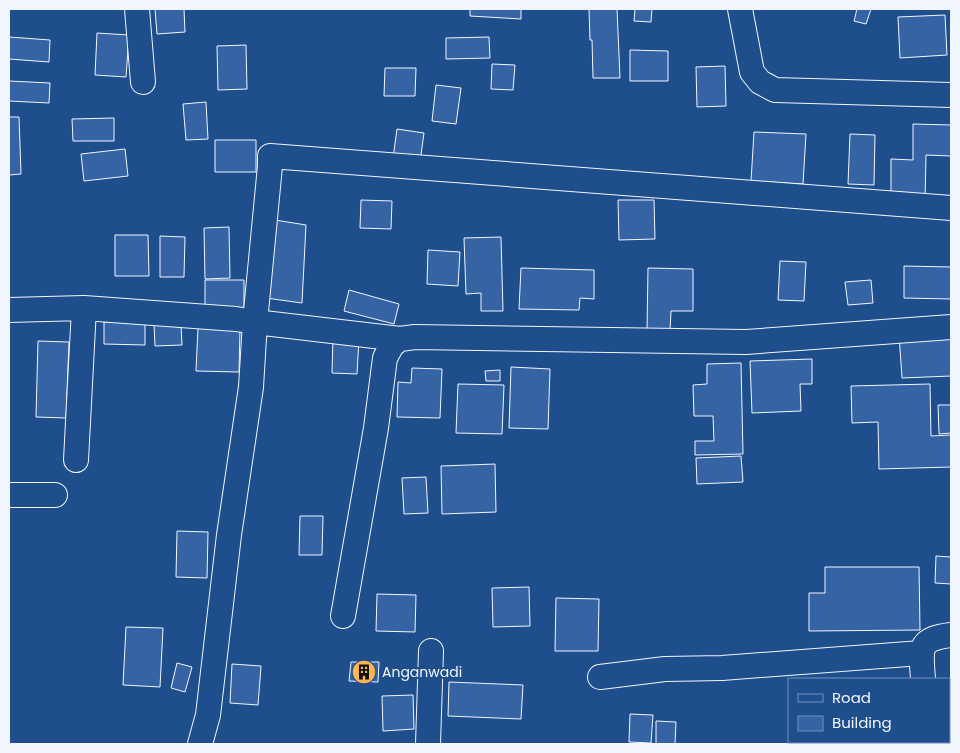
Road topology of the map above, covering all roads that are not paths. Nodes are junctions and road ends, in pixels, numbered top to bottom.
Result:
1 (137, 9) edge
2 (740, 9) edge
3 (142, 82) dead end
4 (951, 95) edge
5 (951, 208) edge
6 (84, 308) junction
7 (9, 310) edge
8 (255, 322) junction
9 (951, 327) edge
10 (400, 339) junction
11 (76, 460) dead end
12 (9, 495) edge
13 (55, 495) dead end
14 (343, 616) dead end
15 (951, 635) edge
16 (430, 651) dead end
17 (921, 653) junction
18 (600, 677) dead end
19 (923, 678) edge
20 (200, 744) edge
21 (428, 744) edge

1 - 3 street
2 - 4 street
5 - 8 street
6 - 7 street
6 - 8 street
6 - 11 street
8 - 10 street
8 - 20 street
9 - 10 street
10 - 14 street
12 - 13 street
15 - 17 street
16 - 21 street
17 - 18 street
17 - 19 street

